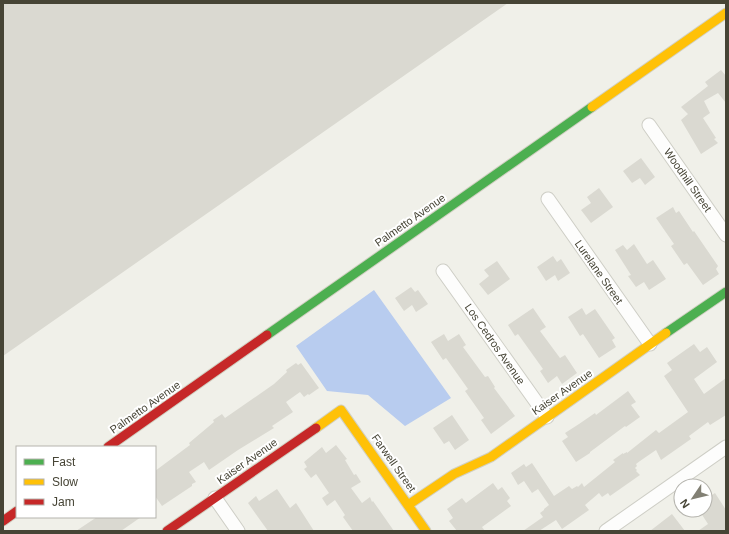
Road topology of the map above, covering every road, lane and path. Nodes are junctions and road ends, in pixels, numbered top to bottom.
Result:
1 (726, 13) edge
2 (649, 125) dead end
3 (548, 199) dead end
4 (726, 235) edge
5 (443, 271) dead end
6 (726, 292) edge
7 (650, 344) junction
8 (341, 410) joint
9 (547, 417) junction
10 (109, 446) edge
11 (724, 452) edge
12 (215, 498) junction
13 (408, 505) junction
14 (16, 512) edge
15 (3, 521) edge
16 (614, 529) edge
17 (167, 531) edge
18 (238, 531) edge
19 (426, 531) edge

1 - 10 street, Palmetto Avenue
2 - 4 street, Woodhill Street
3 - 7 street, Lurelane Street
5 - 9 street, Los Cedros Avenue
6 - 7 street, Kaiser Avenue
7 - 9 street, Kaiser Avenue
8 - 12 street, Kaiser Avenue
8 - 13 street, Farwell Street
9 - 13 street, Kaiser Avenue
11 - 16 street
12 - 17 street, Kaiser Avenue
12 - 18 street
13 - 19 street, Farwell Street
14 - 15 street

